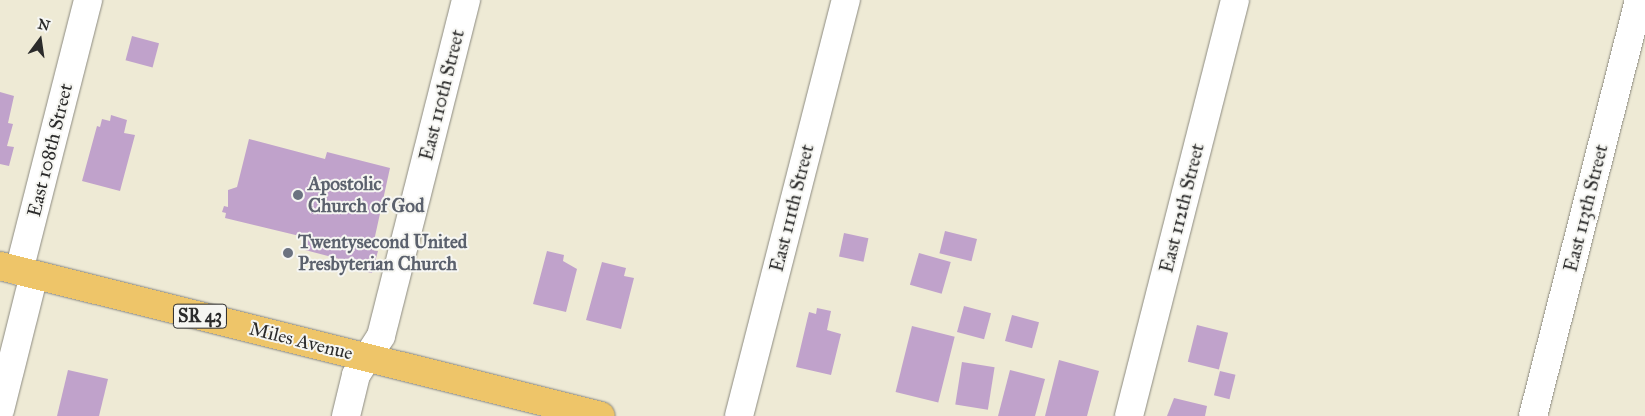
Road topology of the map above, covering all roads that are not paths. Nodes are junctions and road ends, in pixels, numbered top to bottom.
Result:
1 (88, 0) edge
2 (466, 0) edge
3 (846, 0) edge
4 (1236, 0) edge
5 (1638, 0) edge
6 (18, 270) edge
7 (367, 358) junction
8 (0, 410) edge
9 (346, 416) edge
10 (601, 416) edge
11 (739, 416) edge
12 (1129, 416) edge
13 (1533, 416) edge

1 - 6 street, East 108th Street
2 - 7 street, East 110th Street
3 - 11 street, East 111th Street
4 - 12 street, East 112th Street
5 - 13 street, East 113th Street
6 - 7 main road, Miles Avenue / SR 43
6 - 8 street, East 108th Street
7 - 9 street, East 110th Street
7 - 10 main road, Miles Avenue / SR 43

